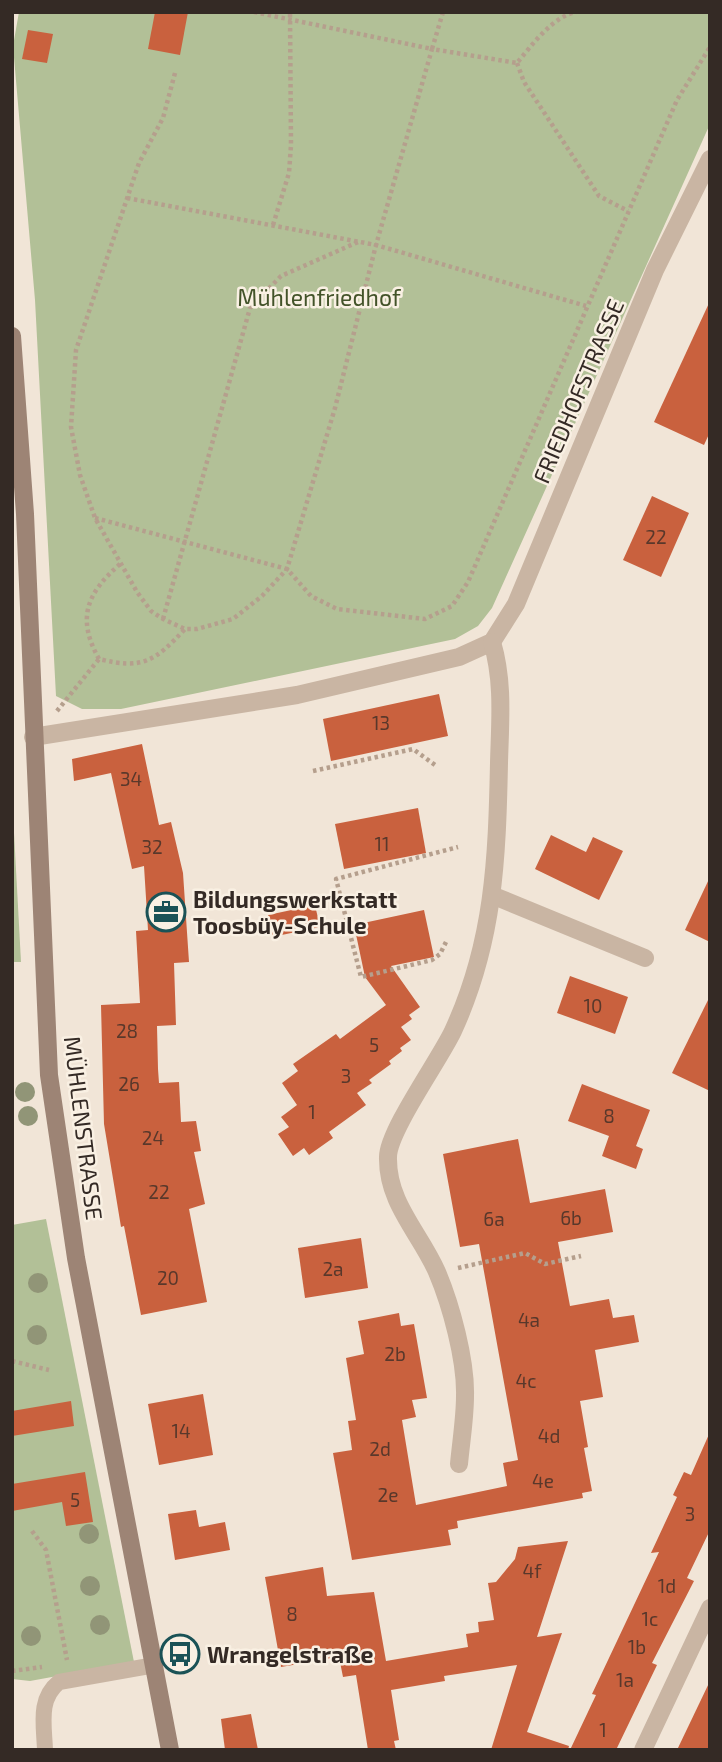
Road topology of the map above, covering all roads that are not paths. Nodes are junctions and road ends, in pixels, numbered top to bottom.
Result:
1 (710, 159) edge
2 (12, 336) edge
3 (492, 642) junction
4 (33, 737) junction
5 (494, 896) junction
6 (645, 958) dead end
7 (459, 1464) dead end
8 (710, 1608) edge
9 (155, 1665) junction
10 (45, 1750) edge
11 (170, 1750) edge
12 (643, 1750) edge

1 - 3 street, FRIEDHOFSTRASSE
2 - 4 main road, MÜHLENSTRASSE
3 - 4 street
3 - 5 street
4 - 9 main road, MÜHLENSTRASSE
5 - 6 street
5 - 7 street
8 - 12 street
9 - 10 lane
9 - 11 main road, MÜHLENSTRASSE

